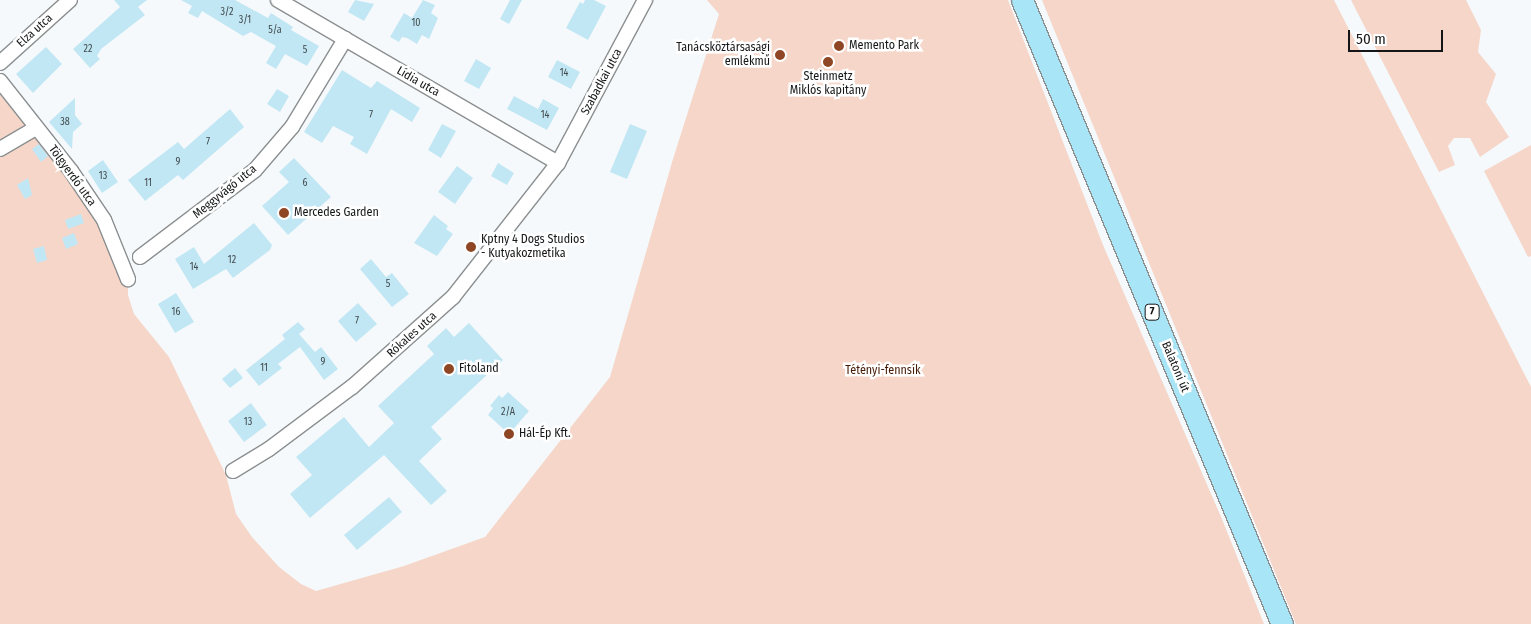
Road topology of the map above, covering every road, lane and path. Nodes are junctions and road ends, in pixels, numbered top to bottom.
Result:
1 (70, 0) edge
2 (278, 0) edge
3 (645, 0) edge
4 (1022, 0) edge
5 (345, 39) junction
6 (0, 63) edge
7 (0, 82) edge
8 (36, 128) junction
9 (0, 149) edge
10 (558, 163) junction
11 (140, 257) dead end
12 (128, 279) dead end
13 (233, 471) dead end
14 (1282, 624) edge

1 - 6 street, Elza utca
2 - 5 street, Lídia utca
3 - 10 street, Szabadkai utca
4 - 14 main road, Balatoni út / 7
5 - 10 street, Lídia utca
5 - 11 street, Meggyvágó utca
7 - 8 street, Tölgyerdő utca
8 - 9 street
8 - 12 street, Tölgyerdő utca
10 - 13 street, Rókales utca

